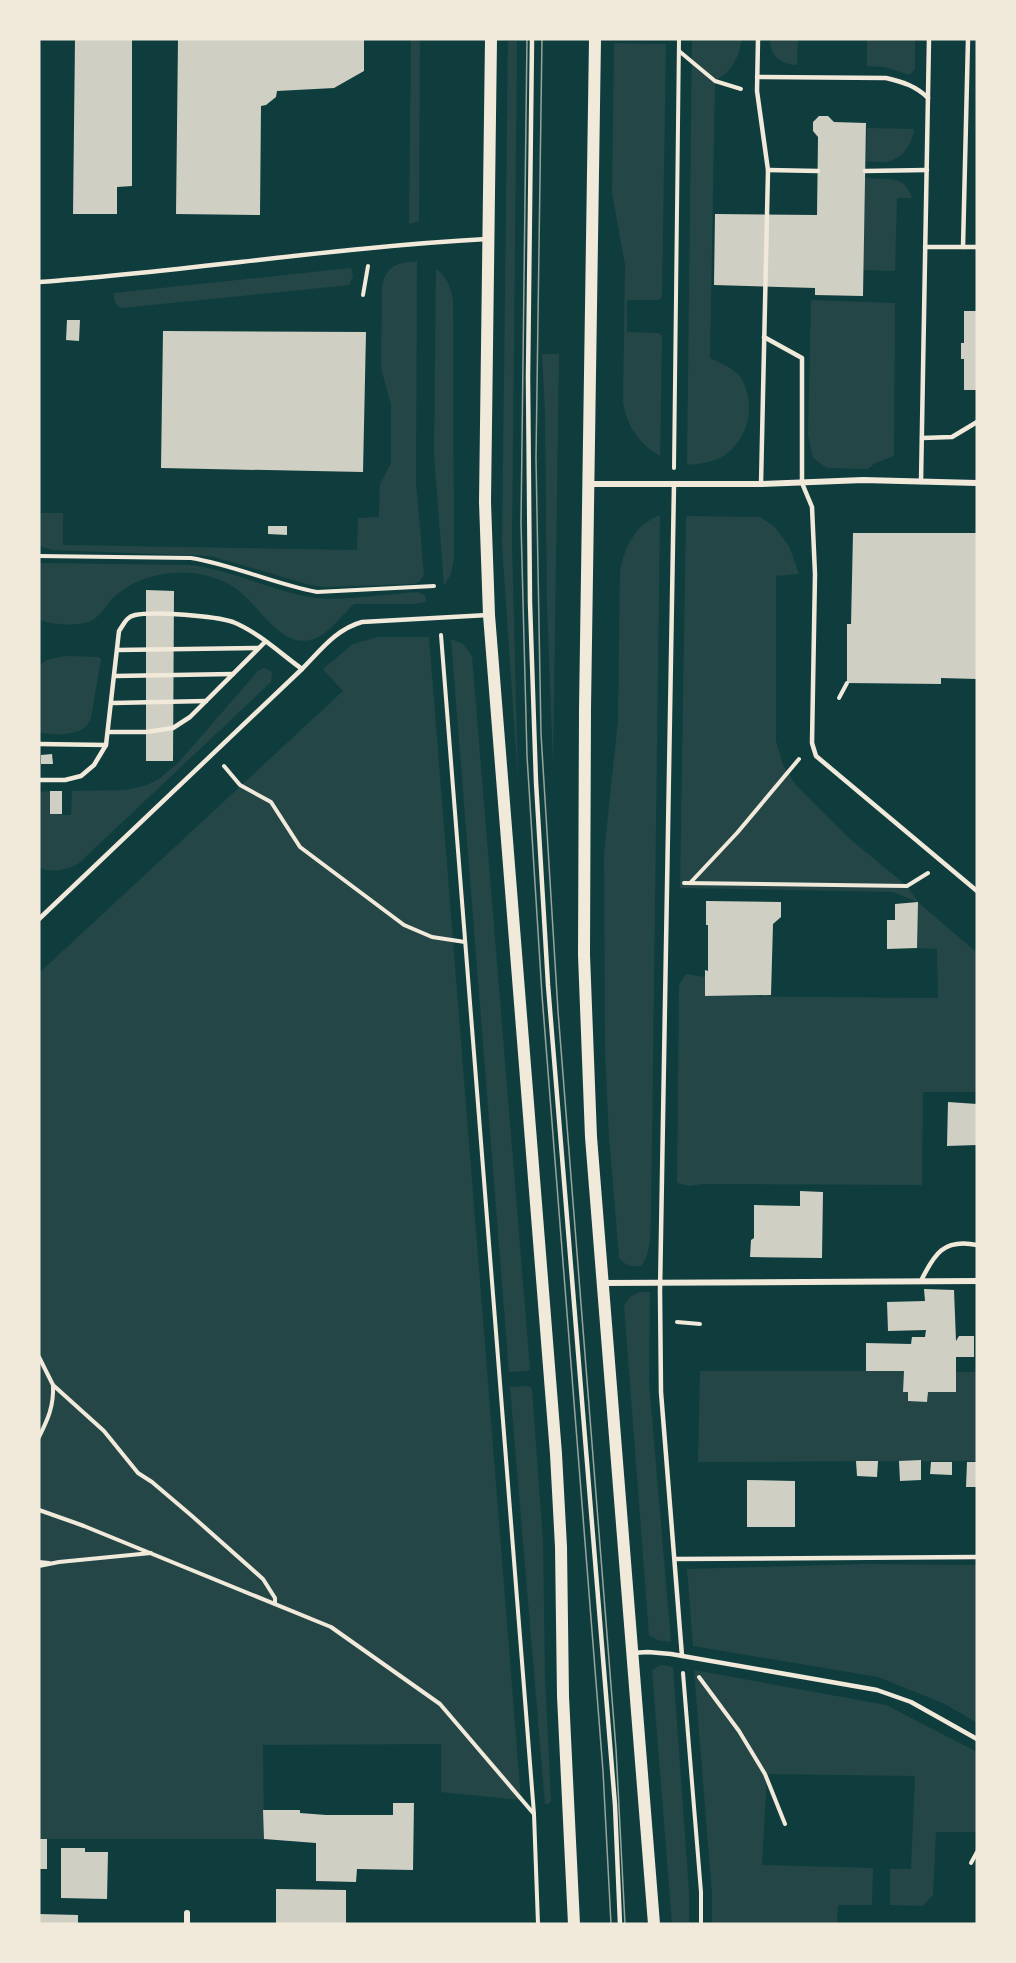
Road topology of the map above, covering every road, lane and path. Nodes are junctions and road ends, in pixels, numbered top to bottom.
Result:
1 (492, 39) edge
2 (532, 39) edge
3 (595, 39) edge
4 (679, 39) edge
5 (758, 39) edge
6 (929, 39) edge
7 (968, 39) edge
8 (679, 51) junction
9 (757, 77) junction
10 (757, 91) junction
11 (928, 98) junction
12 (768, 170) junction
13 (927, 170) junction
14 (818, 171) dead end
15 (865, 171) dead end
16 (488, 239) junction
17 (371, 247) junction
18 (925, 247) junction
19 (963, 247) junction
20 (977, 247) edge
21 (39, 282) edge
22 (363, 295) dead end
23 (764, 337) junction
24 (977, 422) edge
25 (922, 438) junction
26 (921, 482) junction
27 (802, 483) junction
28 (977, 483) edge
29 (589, 484) junction
30 (674, 484) junction
31 (761, 484) junction
32 (39, 556) edge
33 (434, 586) dead end
34 (489, 615) junction
35 (438, 618) junction
36 (265, 642) junction
37 (258, 648) junction
38 (118, 650) junction
39 (302, 669) junction
40 (233, 674) junction
41 (115, 676) junction
42 (847, 683) dead end
43 (839, 698) dead end
44 (206, 701) junction
45 (112, 703) junction
46 (109, 732) junction
47 (812, 743) junction
48 (39, 744) edge
49 (106, 745) junction
50 (214, 753) junction
51 (39, 780) edge
52 (944, 863) junction
53 (667, 882) junction
54 (691, 883) junction
55 (977, 891) edge
56 (39, 919) edge
57 (465, 942) junction
58 (977, 1245) edge
59 (921, 1281) junction
60 (977, 1281) edge
61 (661, 1282) junction
62 (603, 1283) junction
63 (39, 1357) edge
64 (53, 1385) junction
65 (39, 1437) edge
66 (39, 1510) edge
67 (152, 1553) junction
68 (977, 1557) edge
69 (675, 1559) junction
70 (39, 1564) edge
71 (275, 1604) junction
72 (632, 1653) junction
73 (682, 1656) junction
74 (688, 1671) dead end
75 (694, 1674) dead end
76 (977, 1739) edge
77 (534, 1814) junction
78 (785, 1824) dead end
79 (977, 1852) edge
80 (971, 1863) dead end
81 (187, 1913) dead end
82 (187, 1924) edge
83 (538, 1924) edge
84 (574, 1924) edge
85 (620, 1924) edge
86 (654, 1924) edge
87 (701, 1924) edge

1 - 16 main road
2 - 85 lane
3 - 29 main road
4 - 8 path
5 - 9 lane
6 - 11 lane
7 - 19 lane
8 - 10 path
8 - 30 path
9 - 10 lane
9 - 11 lane
10 - 12 lane
11 - 13 lane
12 - 14 lane
12 - 23 lane
13 - 15 lane
13 - 18 lane
16 - 17 lane
16 - 34 main road
17 - 21 lane
17 - 22 path
18 - 19 lane
18 - 25 lane
19 - 20 lane
23 - 27 lane
23 - 31 lane
24 - 25 lane
25 - 26 lane
26 - 27 street
26 - 28 street
27 - 31 street
27 - 47 lane
29 - 30 street
29 - 62 main road
30 - 31 street
30 - 53 lane
32 - 33 path
34 - 35 lane
34 - 84 main road
35 - 39 lane
35 - 57 path
36 - 37 lane
36 - 38 lane
36 - 39 lane
37 - 38 lane
37 - 40 lane
38 - 41 lane
39 - 50 lane
40 - 41 lane
40 - 44 lane
41 - 45 lane
42 - 43 path
44 - 45 lane
44 - 46 lane
45 - 46 lane
46 - 49 lane
47 - 52 lane
47 - 54 path
48 - 49 lane
49 - 51 lane
50 - 56 lane
50 - 57 path
52 - 54 path
52 - 55 lane
53 - 54 path
53 - 61 lane
57 - 77 path
58 - 59 lane
59 - 60 street
59 - 61 street
61 - 62 street
61 - 69 lane
62 - 72 main road
63 - 64 path
64 - 65 path
64 - 71 path
66 - 67 path
67 - 70 path
67 - 71 path
68 - 69 lane
69 - 73 lane
71 - 77 path
72 - 73 lane
72 - 86 main road
73 - 76 lane
74 - 87 path
75 - 78 path
77 - 83 path
79 - 80 path
81 - 82 street

